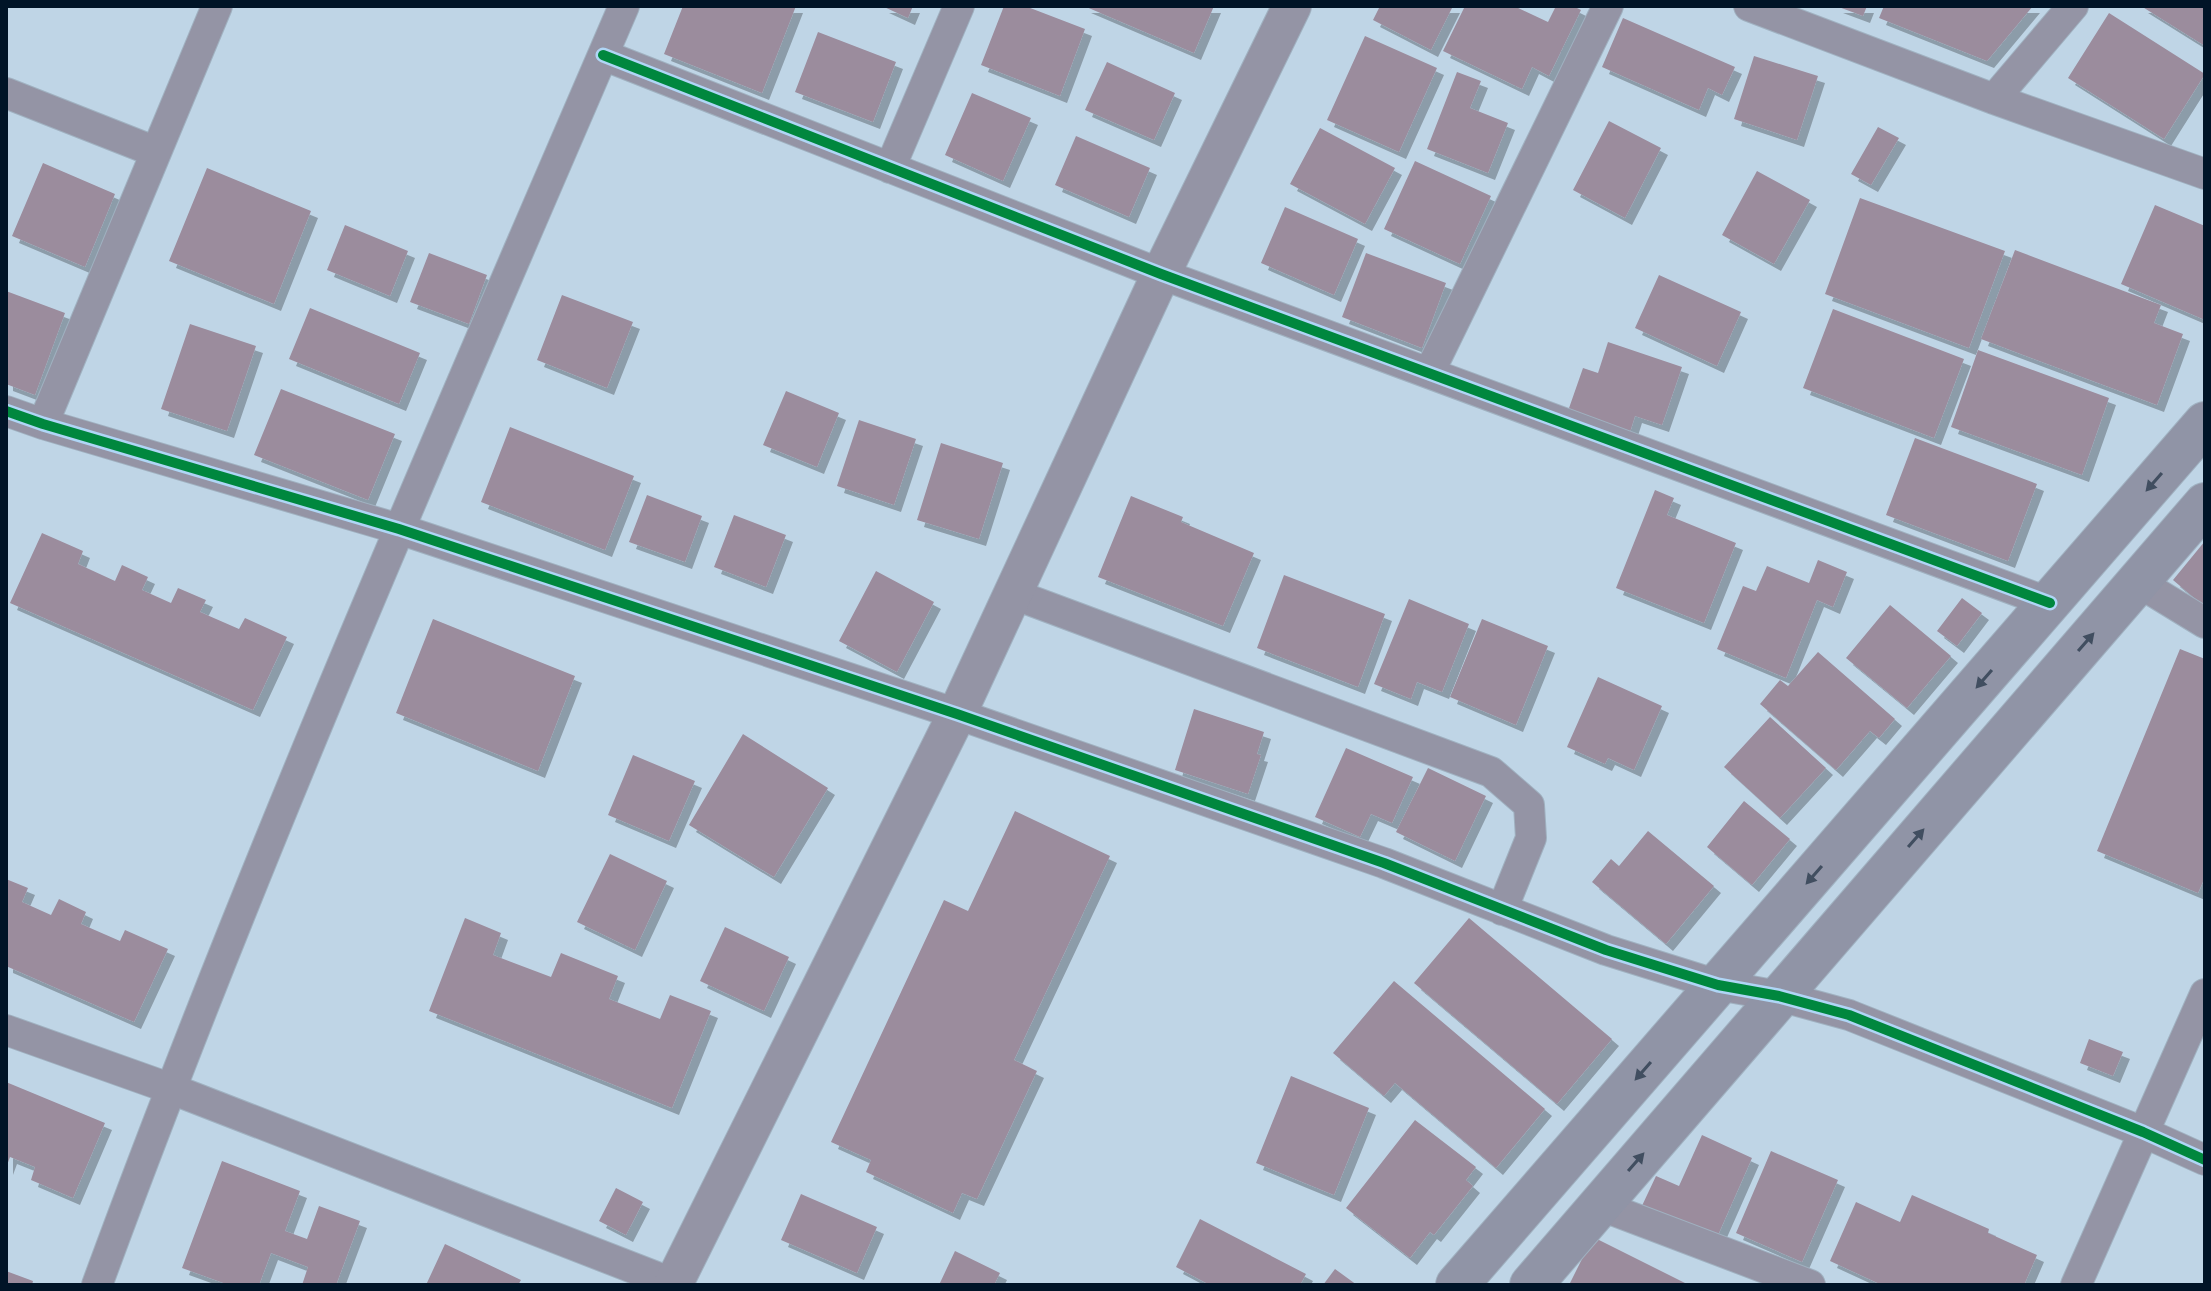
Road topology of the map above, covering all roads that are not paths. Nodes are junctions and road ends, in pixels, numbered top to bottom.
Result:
1 (217, 6) edge
2 (624, 6) edge
3 (959, 6) edge
4 (1292, 6) edge
5 (1608, 6) edge
6 (1749, 6) edge
7 (2073, 6) edge
8 (603, 55) junction
9 (6, 93) edge
10 (1994, 99) junction
11 (156, 152) junction
12 (890, 168) junction
13 (2205, 174) edge
14 (1161, 274) junction
15 (1429, 373) junction
16 (6, 411) edge
17 (2205, 423) edge
18 (43, 424) junction
19 (2205, 504) edge
20 (399, 529) junction
21 (2138, 582) junction
22 (1013, 594) junction
23 (2050, 603) junction
24 (2205, 623) edge
25 (957, 714) junction
26 (1502, 910) junction
27 (1718, 985) junction
28 (2205, 994) edge
29 (1779, 996) junction
30 (6, 1030) edge
31 (169, 1088) junction
32 (2143, 1132) junction
33 (2205, 1160) edge
34 (1599, 1205) junction
35 (97, 1285) edge
36 (675, 1285) edge
37 (1457, 1285) edge
38 (1531, 1285) edge
39 (1810, 1285) edge
40 (2076, 1285) edge

1 - 11 street
2 - 8 street
3 - 12 street
4 - 14 street
5 - 15 street
6 - 10 street
7 - 10 street
8 - 12 street
8 - 20 street
9 - 11 street
10 - 13 street
11 - 18 street
12 - 14 street
14 - 15 street
14 - 22 street
15 - 23 street
16 - 18 street
17 -> 23 main road
18 - 20 street
19 - 21 main road
20 - 25 street
20 - 31 street
21 - 24 street
29 -> 21 main road
22 - 25 street
22 - 26 street
23 -> 27 main road
25 - 26 street
25 - 36 street
26 - 27 street
27 - 29 street
27 -> 37 main road
28 - 32 street
29 - 32 street
34 -> 29 main road
30 - 31 street
31 - 35 street
31 - 36 street
32 - 33 street
32 - 40 street
34 - 38 main road
34 - 39 street

